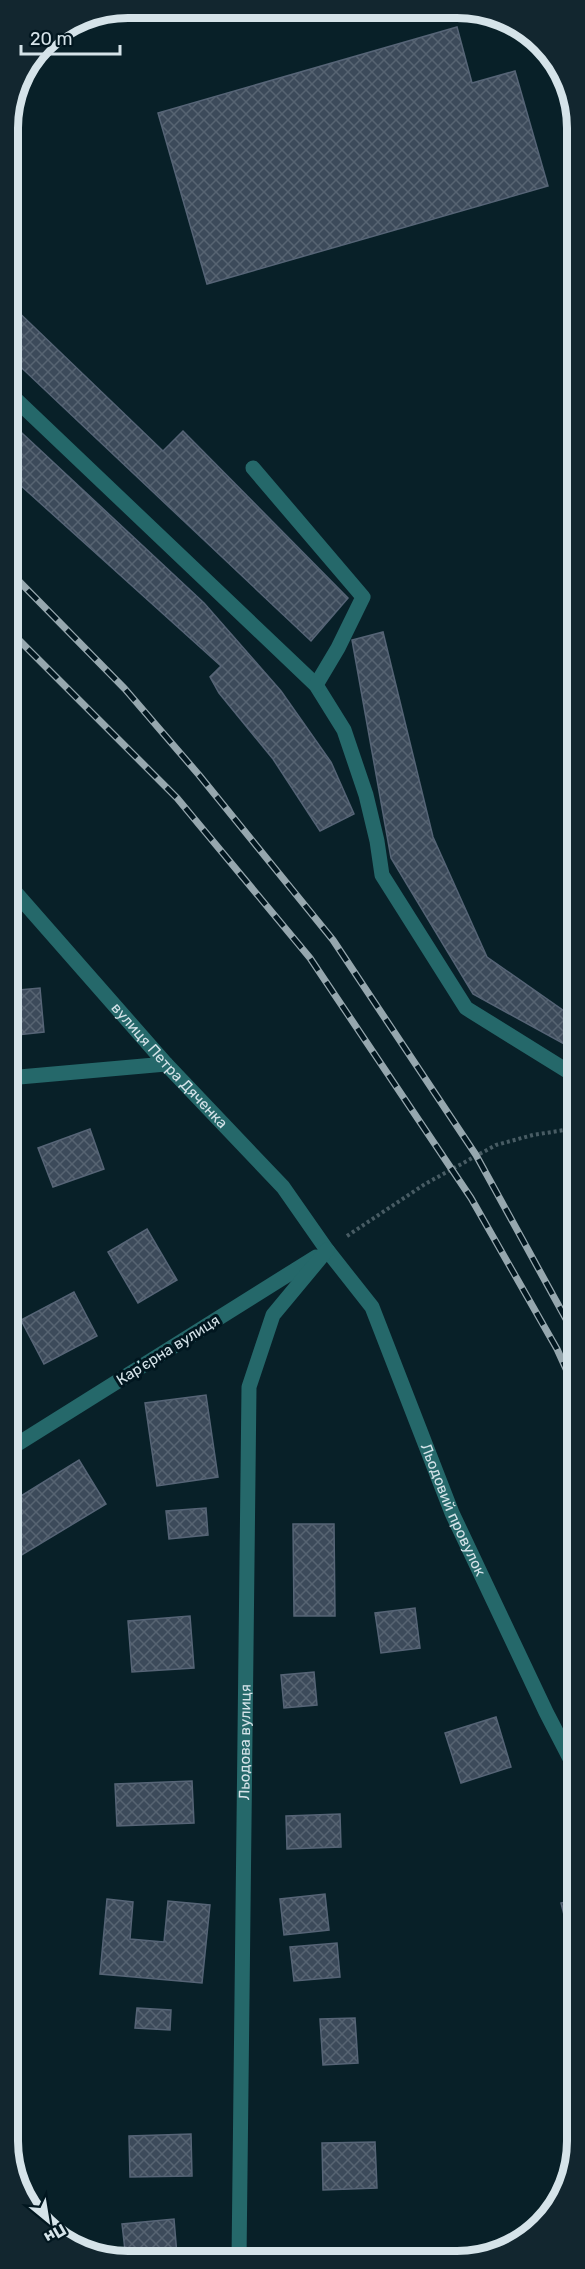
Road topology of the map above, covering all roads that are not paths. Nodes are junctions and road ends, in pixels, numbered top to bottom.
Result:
1 (18, 402) edge
2 (253, 468) dead end
3 (316, 685) junction
4 (18, 895) edge
5 (166, 1064) junction
6 (567, 1071) edge
7 (18, 1077) edge
8 (327, 1250) junction
9 (18, 1444) edge
10 (567, 1753) edge
11 (239, 2251) edge

1 - 3 street
2 - 3 street
3 - 6 street
4 - 5 street, вулиця Петра Дяченка
5 - 7 street
5 - 8 street, вулиця Петра Дяченка
8 - 9 street, Карʼєрна вулиця
8 - 10 street, Льодовий провулок
8 - 11 street, Льодова вулиця

